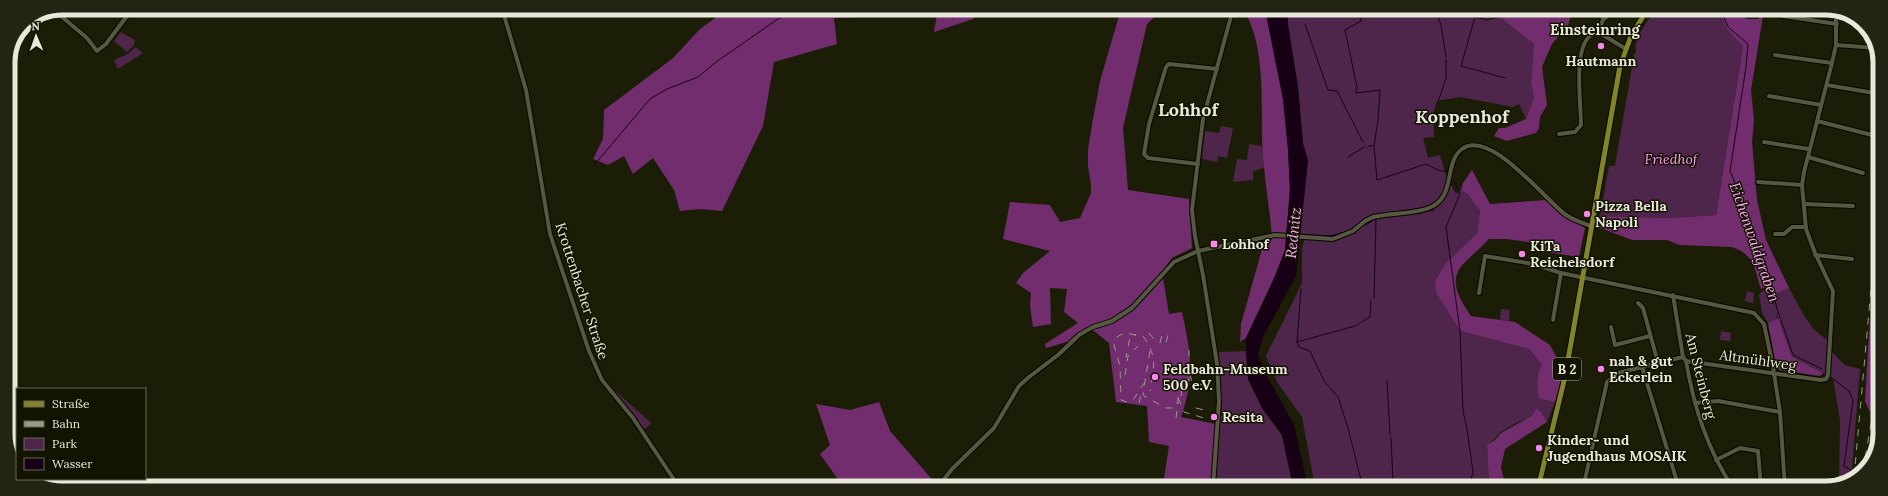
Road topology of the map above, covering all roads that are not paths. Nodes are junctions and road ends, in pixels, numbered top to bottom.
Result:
1 (60, 15) edge
2 (128, 15) edge
3 (504, 15) edge
4 (1230, 15) edge
5 (1602, 15) edge
6 (1609, 15) edge
7 (1644, 15) edge
8 (1783, 16) dead end
9 (1836, 16) edge
10 (1603, 20) junction
11 (1837, 24) junction
12 (1598, 32) junction
13 (1836, 45) junction
14 (1871, 48) edge
15 (1626, 49) junction
16 (1775, 55) dead end
17 (1832, 63) junction
18 (1217, 69) junction
19 (1826, 85) junction
20 (1873, 93) edge
21 (1769, 96) dead end
22 (1821, 105) junction
23 (1817, 121) junction
24 (1559, 134) dead end
25 (1872, 135) dead end
26 (1764, 142) dead end
27 (1809, 149) junction
28 (1808, 157) junction
29 (1198, 164) junction
30 (1863, 173) dead end
31 (1758, 182) dead end
32 (1802, 185) junction
33 (1804, 204) junction
34 (1853, 206) dead end
35 (1591, 226) junction
36 (1806, 227) junction
37 (1775, 234) dead end
38 (1198, 251) junction
39 (1815, 255) junction
40 (1852, 259) dead end
41 (1561, 273) junction
42 (1582, 276) junction
43 (1479, 293) dead end
44 (1673, 296) junction
45 (1638, 303) dead end
46 (1553, 320) dead end
47 (1611, 326) dead end
48 (1650, 336) junction
49 (1683, 357) junction
50 (1686, 361) junction
51 (1658, 363) junction
52 (1642, 367) junction
53 (1774, 372) junction
54 (1694, 404) junction
55 (1780, 412) junction
56 (1716, 460) junction
57 (675, 481) edge
58 (943, 481) edge
59 (1213, 481) edge
60 (1540, 481) edge
61 (1585, 481) edge
62 (1677, 481) edge
63 (1729, 481) edge
64 (1760, 481) edge
65 (1785, 481) edge

1 - 2 street
3 - 57 street, Krottenbacher Straße
4 - 18 street
5 - 10 street
6 - 10 street
7 - 15 main road, B 2
8 - 11 street
9 - 11 street
10 - 12 street
11 - 13 street
12 - 15 street
12 - 24 street
13 - 14 street
13 - 17 street
15 - 35 main road, B 2
16 - 17 street
17 - 19 street
18 - 29 street
18 - 29 street
19 - 20 street
19 - 22 street
21 - 22 street
22 - 23 street
23 - 25 street
23 - 27 street
26 - 27 street
27 - 28 street
28 - 30 street
28 - 32 street
29 - 38 street
31 - 32 street
32 - 33 street
33 - 34 street
33 - 36 street
35 - 38 street
35 - 42 main road, B 2
36 - 37 street
36 - 39 street
38 - 58 street
38 - 59 street
39 - 40 street
39 - 53 street, Altmühlweg
41 - 42 street
41 - 43 street
41 - 46 street
42 - 44 street
42 - 60 main road, B 2
44 - 49 street, Am Steinberg
44 - 53 street
45 - 48 street
47 - 48 street
48 - 51 street
49 - 50 street, Am Steinberg
49 - 51 street
50 - 53 street, Altmühlweg
50 - 54 street, Am Steinberg
51 - 52 street
52 - 61 street
52 - 62 street
53 - 55 street
54 - 55 street
54 - 56 street, Am Steinberg
55 - 65 street
56 - 63 street, Am Steinberg
56 - 64 street

